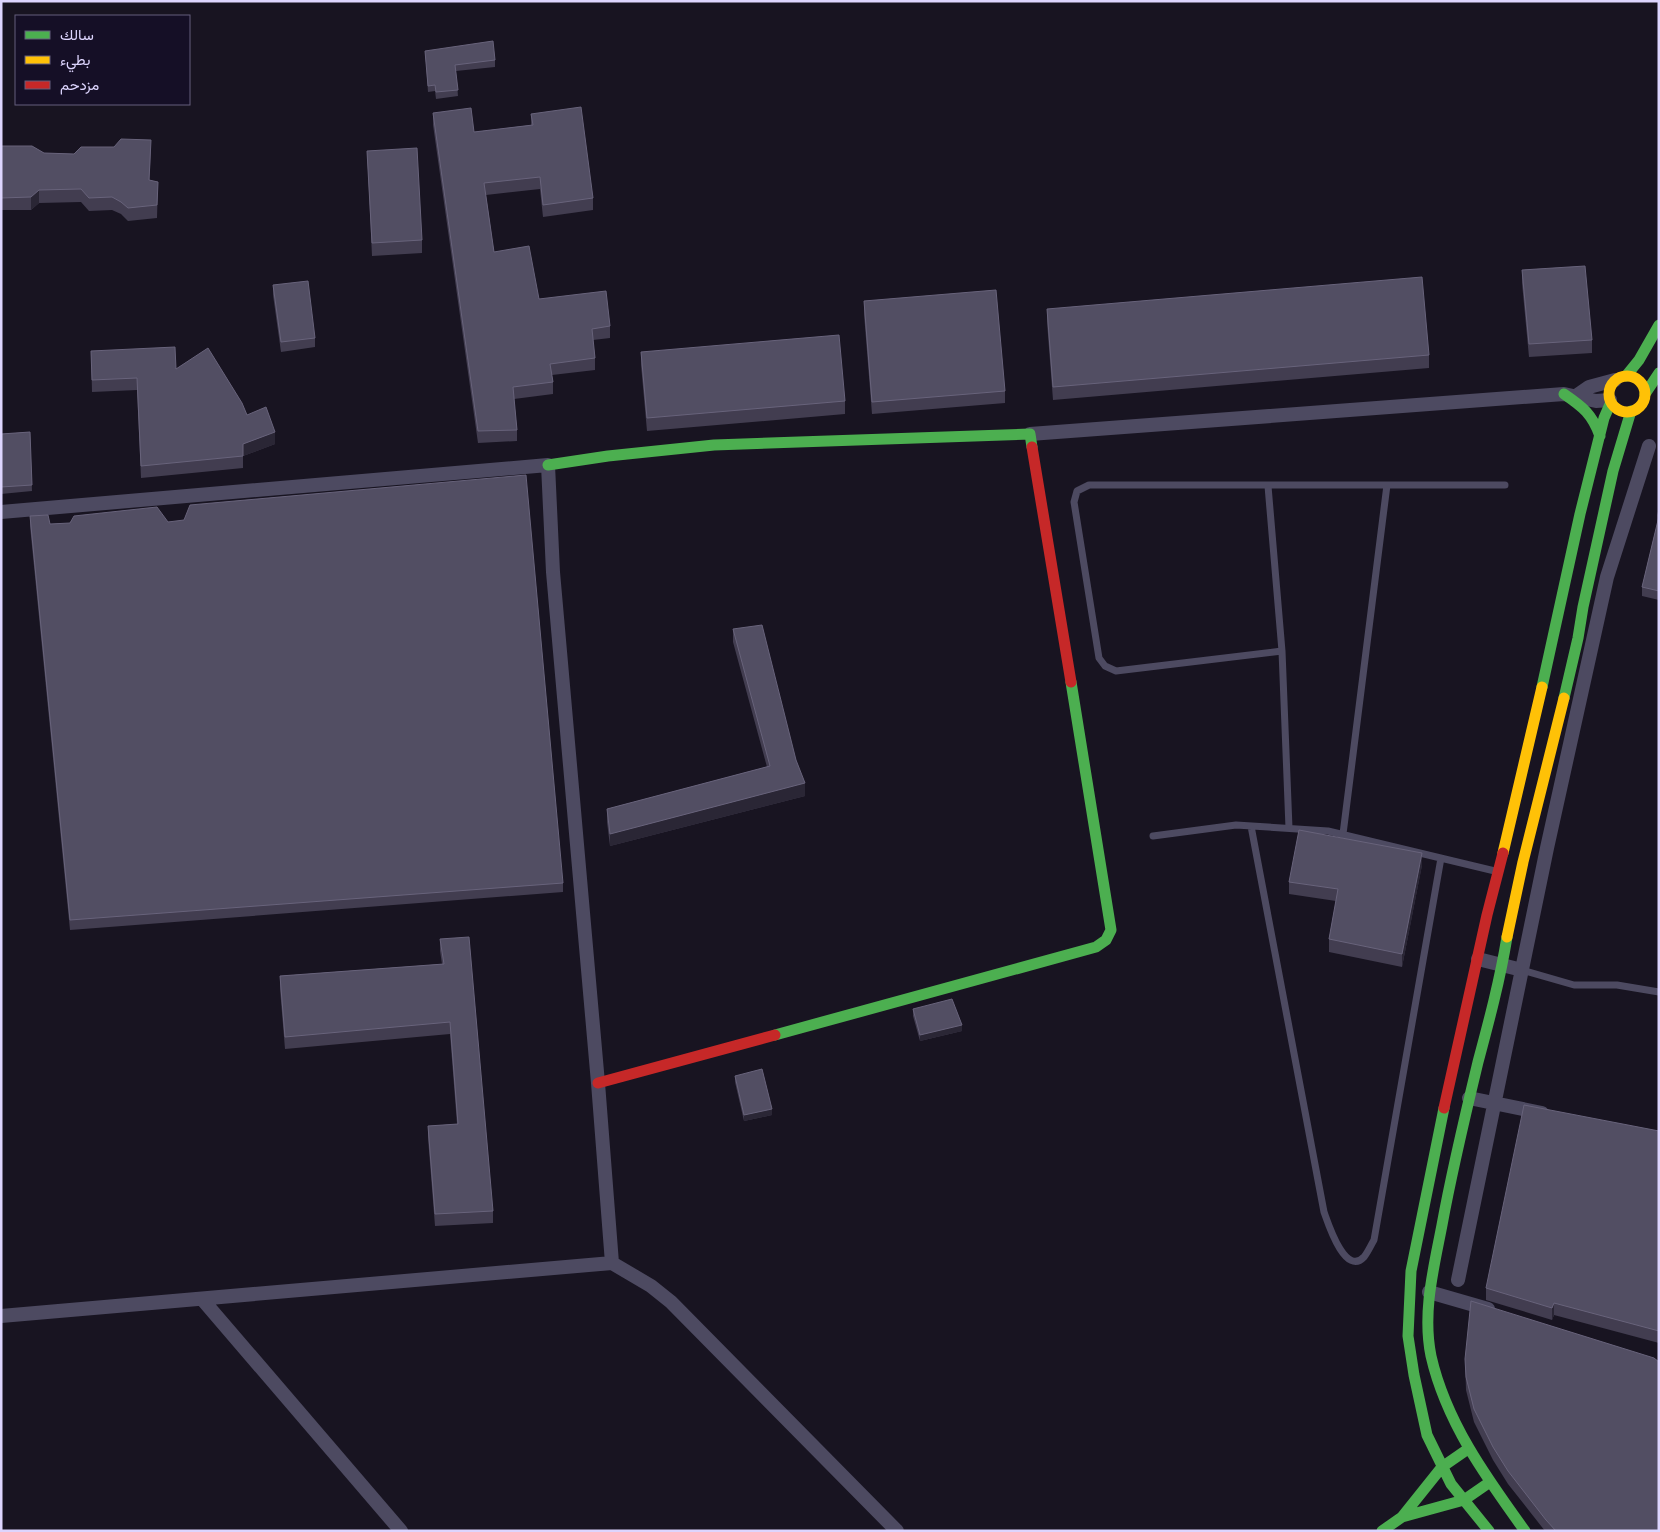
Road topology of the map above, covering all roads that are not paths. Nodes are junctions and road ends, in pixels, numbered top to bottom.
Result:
1 (1659, 325) edge
2 (1659, 373) edge
3 (1620, 378) junction
4 (1645, 394) junction
5 (1570, 395) junction
6 (1610, 401) junction
7 (1631, 411) junction
8 (1030, 434) junction
9 (1600, 436) junction
10 (1649, 446) dead end
11 (548, 465) junction
12 (1387, 485) junction
13 (1505, 485) dead end
14 (1268, 486) junction
15 (1, 512) edge
16 (1590, 573) junction
17 (1607, 577) junction
18 (1561, 602) junction
19 (1583, 607) junction
20 (1282, 651) junction
21 (1251, 826) junction
22 (1289, 828) junction
23 (1343, 834) junction
24 (1153, 836) dead end
25 (1507, 840) junction
26 (1528, 844) junction
27 (1547, 848) junction
28 (1441, 858) junction
29 (1499, 872) junction
30 (1478, 960) junction
31 (1502, 965) junction
32 (1522, 970) junction
33 (1659, 992) edge
34 (598, 1082) junction
35 (1469, 1098) junction
36 (1494, 1103) junction
37 (1552, 1114) edge
38 (612, 1263) junction
39 (1458, 1280) dead end
40 (1429, 1292) junction
41 (202, 1299) junction
42 (1500, 1312) edge
43 (1, 1316) edge
44 (1468, 1448) junction
45 (1442, 1467) junction
46 (1490, 1482) junction
47 (1464, 1500) junction
48 (1402, 1517) junction
49 (401, 1531) edge
50 (897, 1531) edge
51 (1382, 1531) edge
52 (1489, 1531) edge
53 (1525, 1531) edge

1 - 3 street
2 - 4 street
3 - 4 street
3 - 5 street
3 - 6 street
4 - 7 street
5 - 6 street
5 - 8 street
5 - 9 street
6 - 7 street
6 - 9 street
7 - 16 street
8 - 11 street
8 - 34 street
9 - 18 street
10 - 17 street
11 - 15 street
11 - 34 street
12 - 13 lane
12 - 14 lane
12 - 23 lane
14 - 20 lane
14 - 20 lane
16 - 17 street
16 - 19 street
17 - 27 street
18 - 19 street
18 - 25 street
19 - 26 street
20 - 22 lane
21 - 22 lane
21 - 24 lane
21 - 28 lane
22 - 23 lane
23 - 28 lane
25 - 26 street
25 - 29 street
26 - 27 street
26 - 31 street
27 - 32 street
28 - 29 lane
29 - 30 street
30 - 31 street
30 - 45 street
31 - 32 street
31 - 35 street
32 - 33 lane
32 - 36 street
34 - 38 street
35 - 36 street
35 - 40 street
36 - 37 street
36 - 39 street
38 - 41 street
38 - 50 street
40 - 42 street
40 - 44 street
41 - 43 street
41 - 49 street
44 - 45 street
44 - 46 street
45 - 47 street
45 - 48 street
46 - 47 street
46 - 53 street
47 - 48 street
47 - 52 street
48 - 51 street

